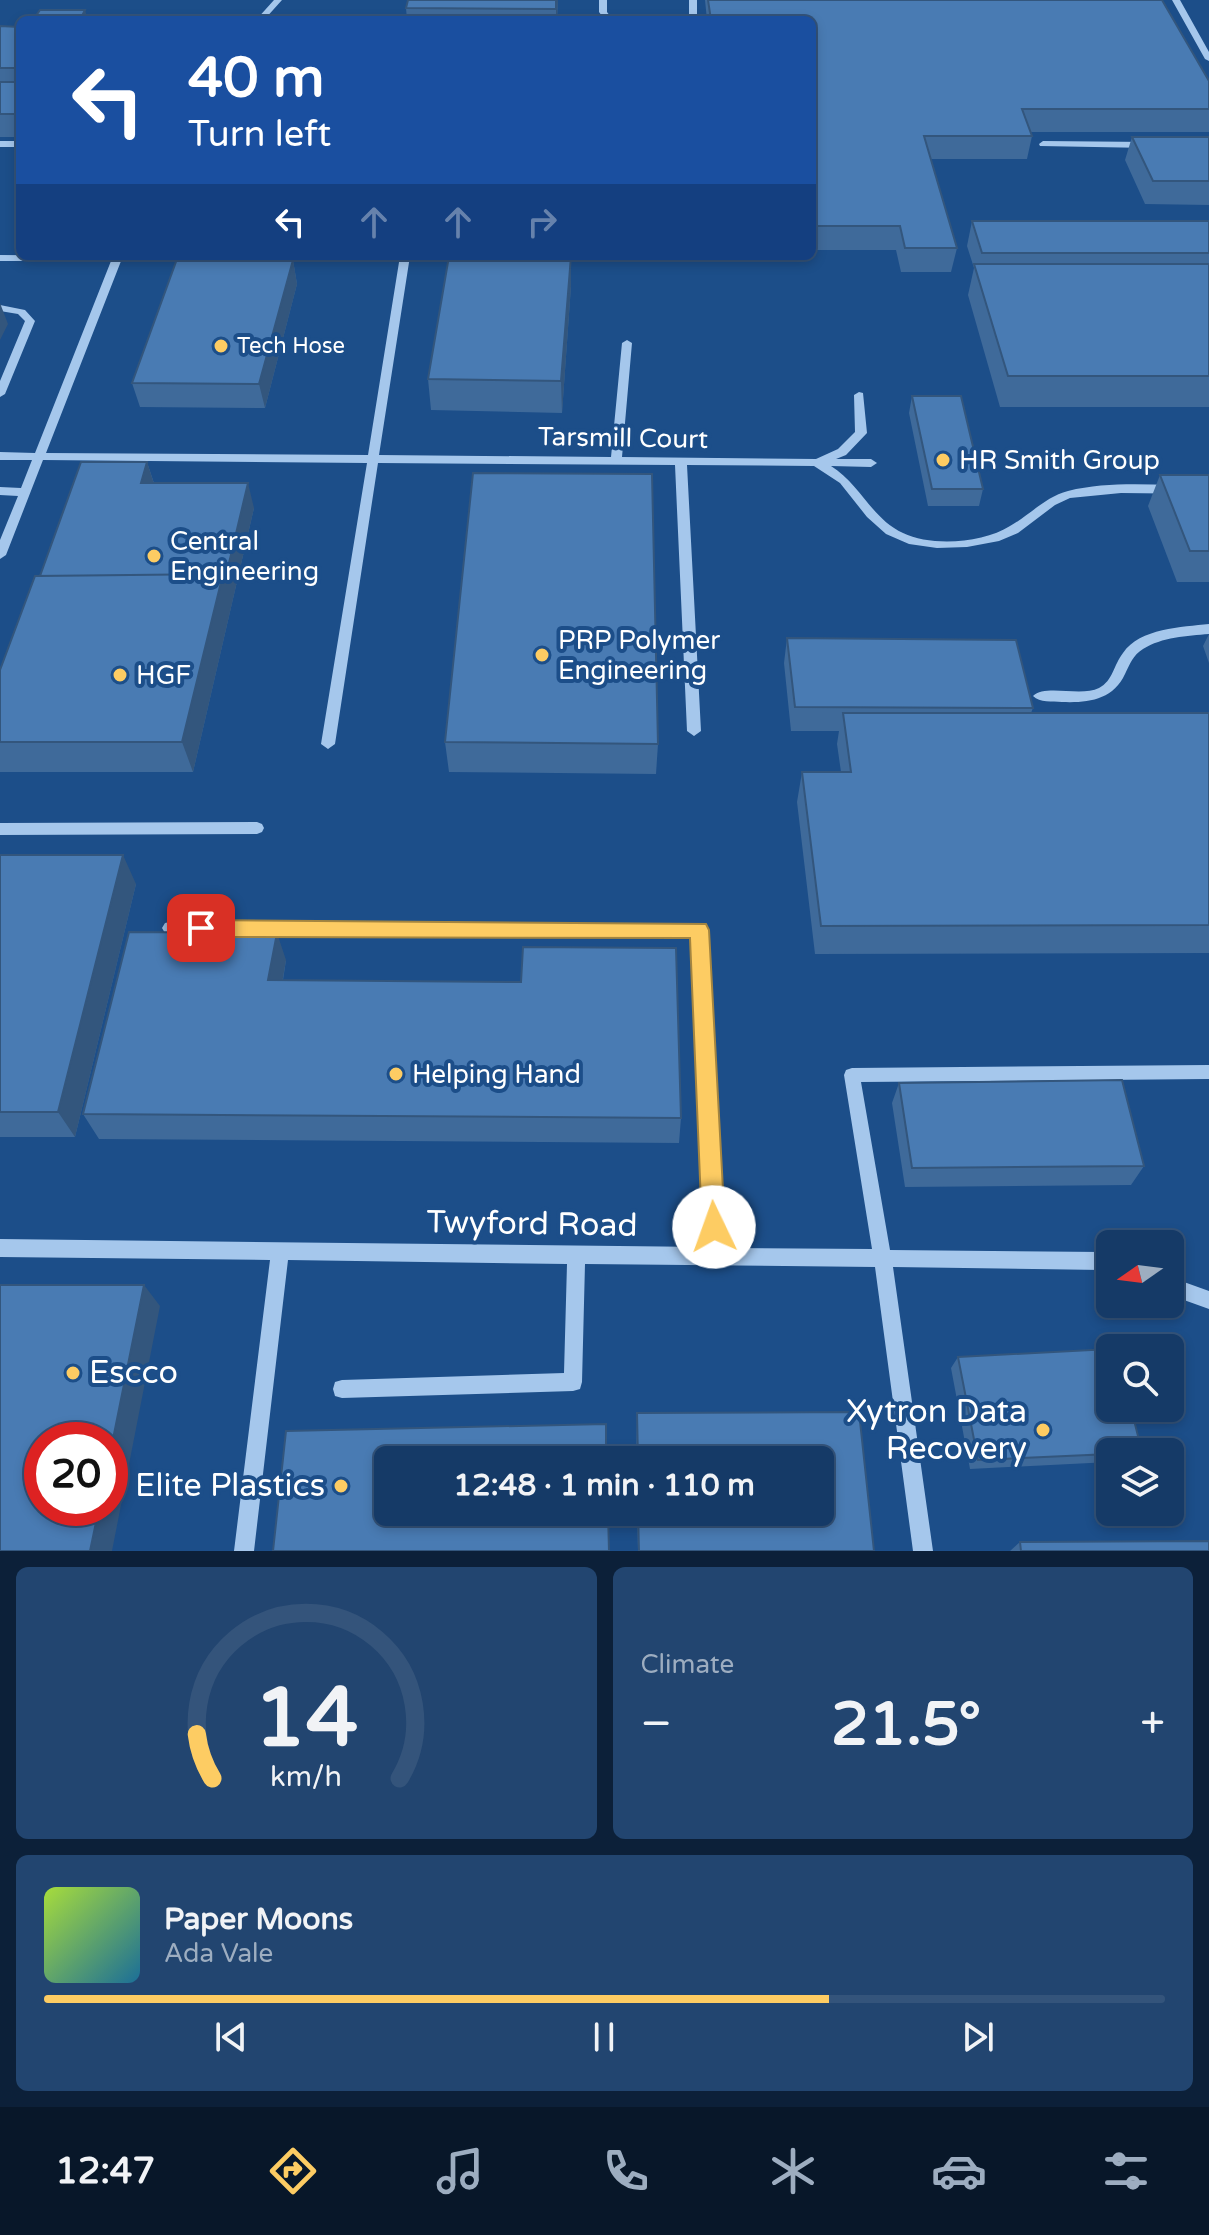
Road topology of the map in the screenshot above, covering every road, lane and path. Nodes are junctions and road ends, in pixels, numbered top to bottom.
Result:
1 (278, 0) edge
2 (1176, 0) edge
3 (264, 16) edge
4 (1209, 59) edge
5 (1043, 144) dead end
6 (1164, 145) edge
7 (117, 260) edge
8 (404, 260) edge
9 (0, 308) edge
10 (627, 343) dead end
11 (0, 394) edge
12 (859, 395) dead end
13 (0, 456) edge
14 (39, 456) junction
15 (373, 457) junction
16 (616, 460) junction
17 (681, 461) junction
18 (817, 463) junction
19 (871, 463) dead end
20 (1209, 490) edge
21 (0, 491) edge
22 (25, 492) junction
23 (0, 555) edge
24 (1209, 629) edge
25 (1040, 696) dead end
26 (694, 731) dead end
27 (328, 744) dead end
28 (257, 828) dead end
29 (0, 829) edge
30 (170, 928) dead end
31 (1209, 1072) edge
32 (0, 1248) edge
33 (280, 1251) junction
34 (576, 1254) junction
35 (715, 1257) junction
36 (883, 1259) junction
37 (1096, 1261) edge
38 (1184, 1291) edge
39 (1209, 1300) edge
40 (342, 1389) dead end
41 (244, 1551) edge
42 (923, 1551) edge

1 - 3 street
2 - 4 street
5 - 6 street
7 - 14 street
8 - 15 street
9 - 11 street
10 - 16 street
12 - 18 street
13 - 14 street, Tarsmill Court
14 - 15 street, Tarsmill Court
14 - 22 street
15 - 16 street, Tarsmill Court
15 - 27 street
16 - 17 street, Tarsmill Court
17 - 18 street, Tarsmill Court
17 - 26 street
18 - 19 street, Tarsmill Court
18 - 20 street
21 - 22 street
22 - 23 street
24 - 25 street
28 - 29 street
30 - 35 street
31 - 36 street
32 - 33 street, Twyford Road
33 - 34 street, Twyford Road
33 - 41 street
34 - 35 street, Twyford Road
34 - 40 street
35 - 36 street, Twyford Road
36 - 37 street, Twyford Road
36 - 42 street
38 - 39 street

